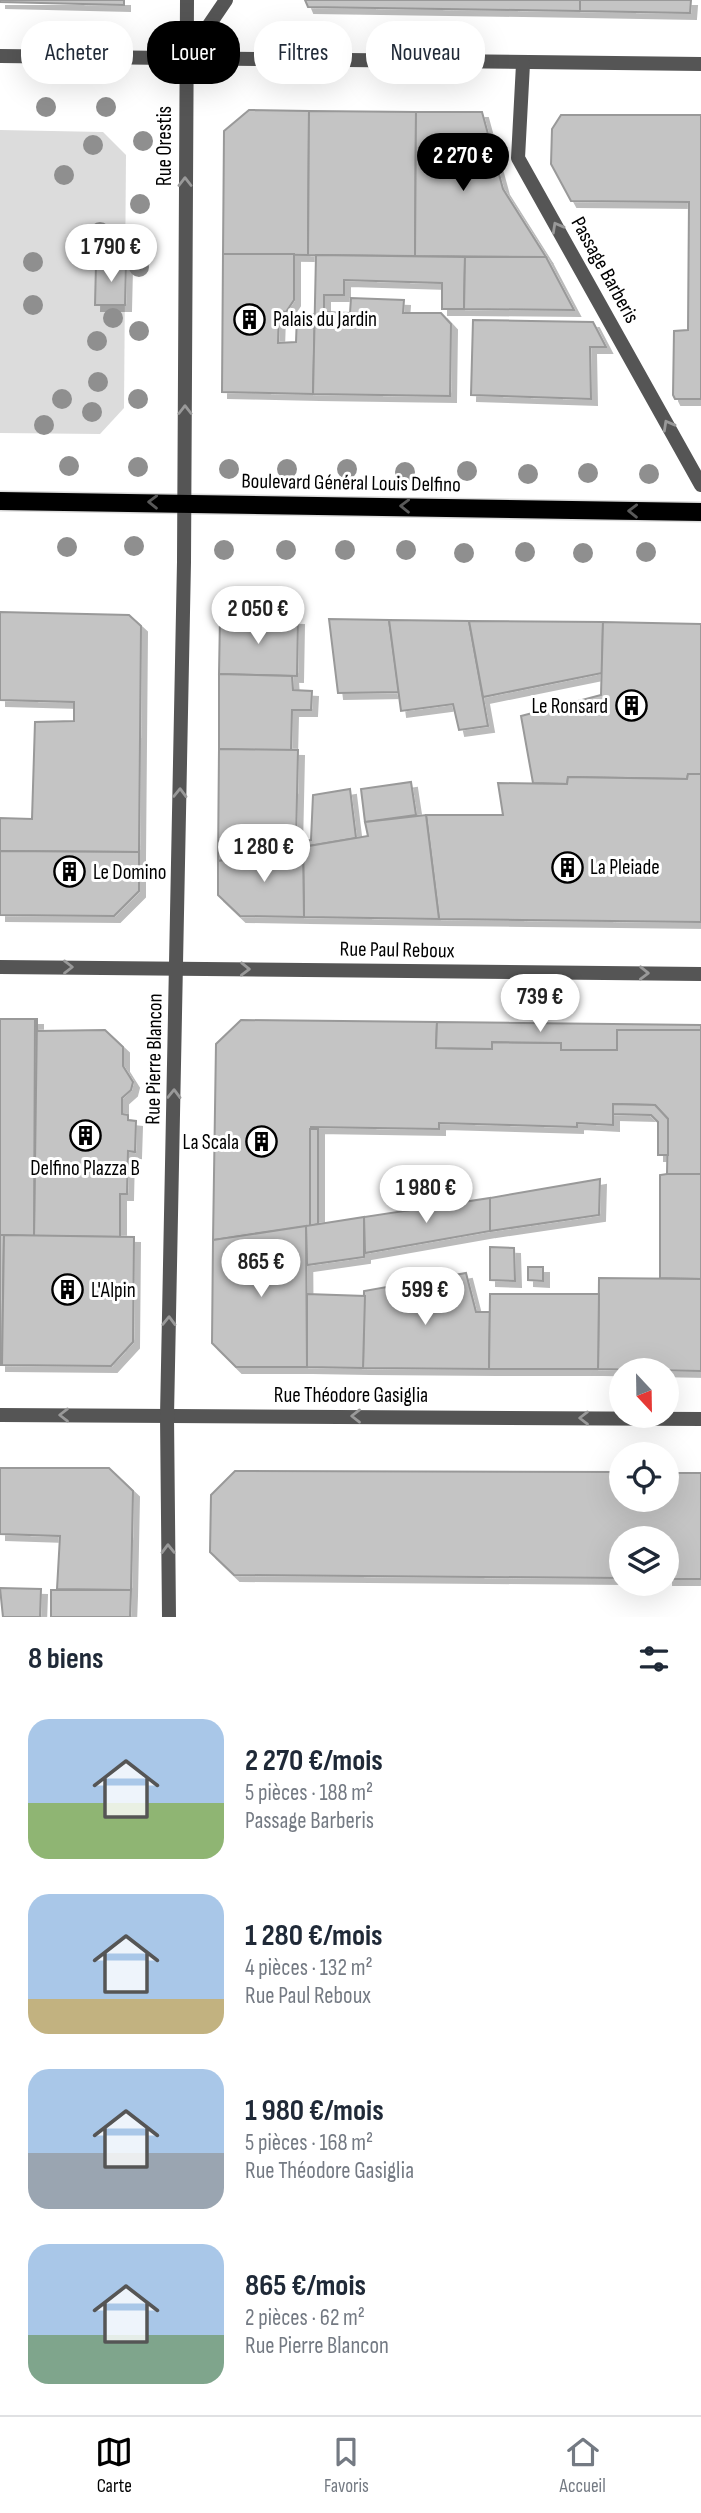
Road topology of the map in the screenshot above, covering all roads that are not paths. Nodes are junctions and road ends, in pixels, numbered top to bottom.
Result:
1 (187, 0) edge
2 (226, 0) edge
3 (187, 21) edge
4 (212, 21) edge
5 (0, 56) edge
6 (147, 58) edge
7 (240, 60) edge
8 (523, 64) junction
9 (701, 64) edge
10 (186, 84) edge
11 (701, 485) edge
12 (0, 500) edge
13 (184, 502) junction
14 (701, 512) edge
15 (0, 967) edge
16 (177, 968) junction
17 (701, 974) edge
18 (0, 1415) edge
19 (167, 1416) junction
20 (701, 1419) edge
21 (169, 1617) edge

1 - 3 street, Rue Orestis
2 - 4 street
5 - 6 street
7 - 8 street
8 - 9 street
11 -> 8 street, Passage Barberis
13 -> 10 street, Rue Orestis
13 -> 12 main road, Boulevard Général Louis Delfino
14 -> 13 main road, Boulevard Général Louis Delfino
16 -> 13 street, Rue Pierre Blancon
15 -> 16 street, Rue Paul Reboux
16 -> 17 street, Rue Paul Reboux
19 -> 16 street, Rue Pierre Blancon
19 -> 18 street, Rue Théodore Gasiglia
20 -> 19 street, Rue Théodore Gasiglia
21 -> 19 street, Rue Pierre Blancon

